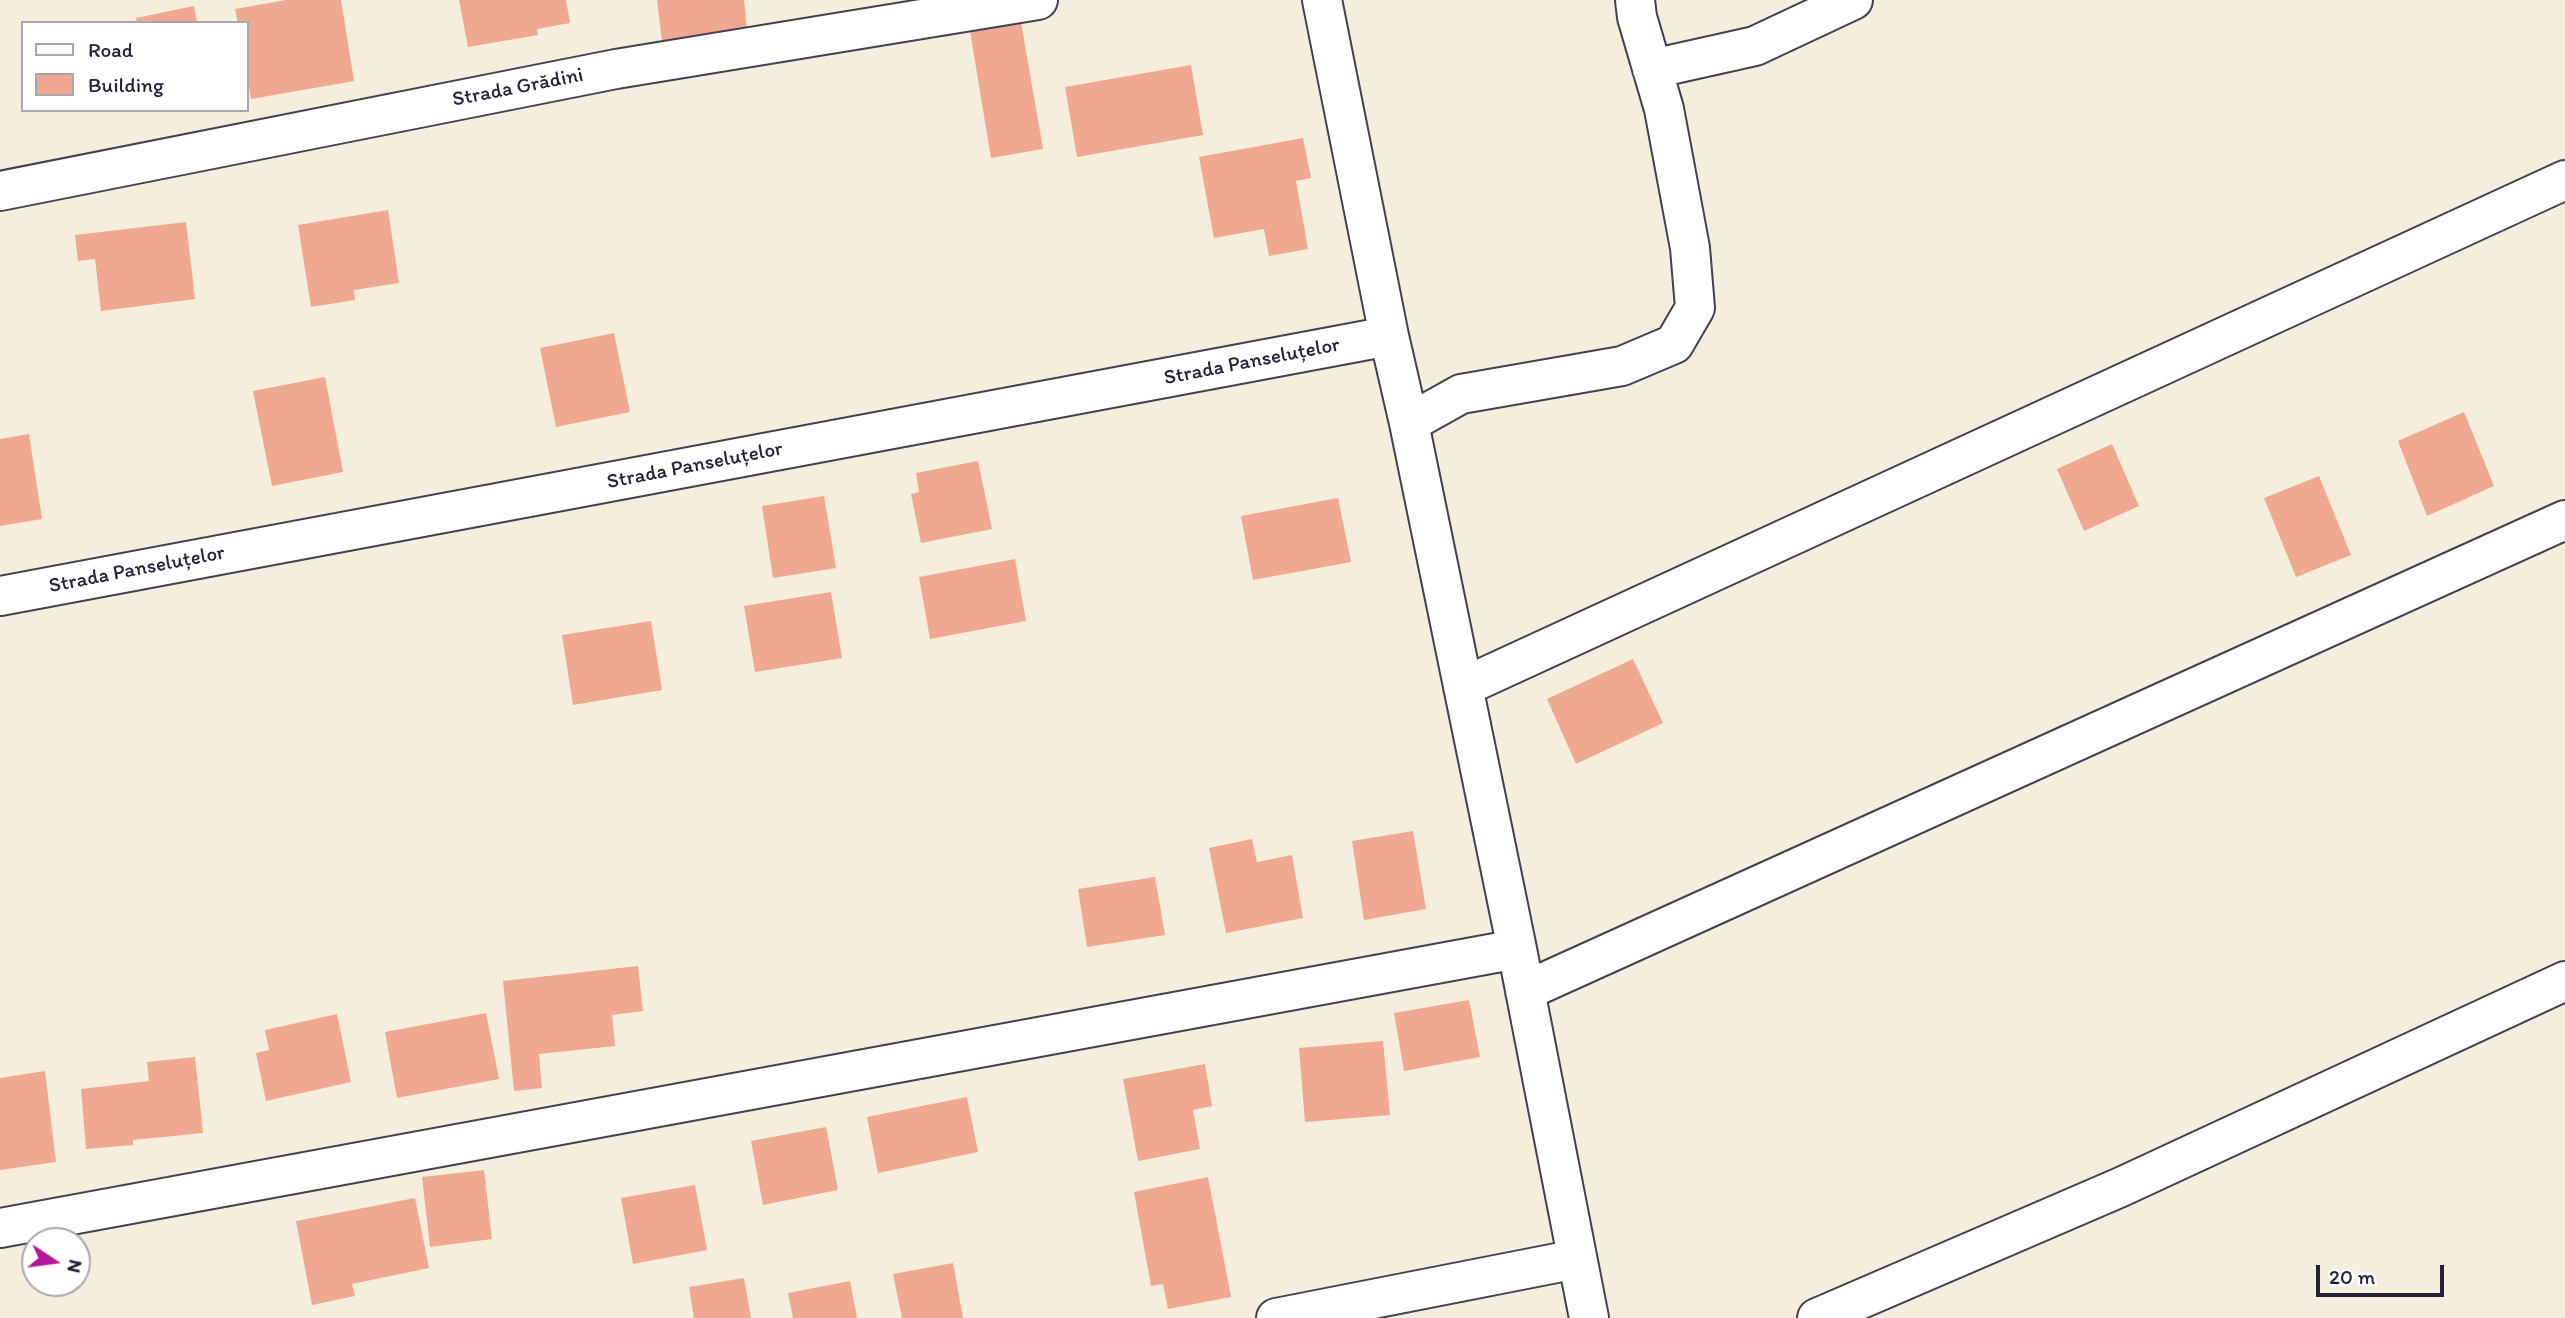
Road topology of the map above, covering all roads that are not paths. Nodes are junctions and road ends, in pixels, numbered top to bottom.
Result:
1 (1038, 0) edge
2 (1322, 0) edge
3 (1635, 0) edge
4 (1853, 0) edge
5 (1652, 69) junction
6 (2565, 180) edge
7 (0, 191) edge
8 (1390, 336) junction
9 (1409, 423) junction
10 (2565, 520) edge
11 (0, 596) edge
12 (1463, 687) junction
13 (1517, 949) junction
14 (2565, 981) edge
15 (1525, 990) junction
16 (0, 1228) edge
17 (1577, 1259) junction
18 (1276, 1318) edge
19 (1589, 1318) edge
20 (1817, 1318) edge

1 - 7 street, Strada Grădini
2 - 8 street
3 - 5 street
4 - 5 street
5 - 9 street
6 - 12 street
8 - 9 street
8 - 11 street, Strada Panseluțelor
9 - 12 street
10 - 15 street
12 - 13 street
13 - 15 street
13 - 16 street
14 - 20 street
15 - 17 street
17 - 18 street
17 - 19 street

